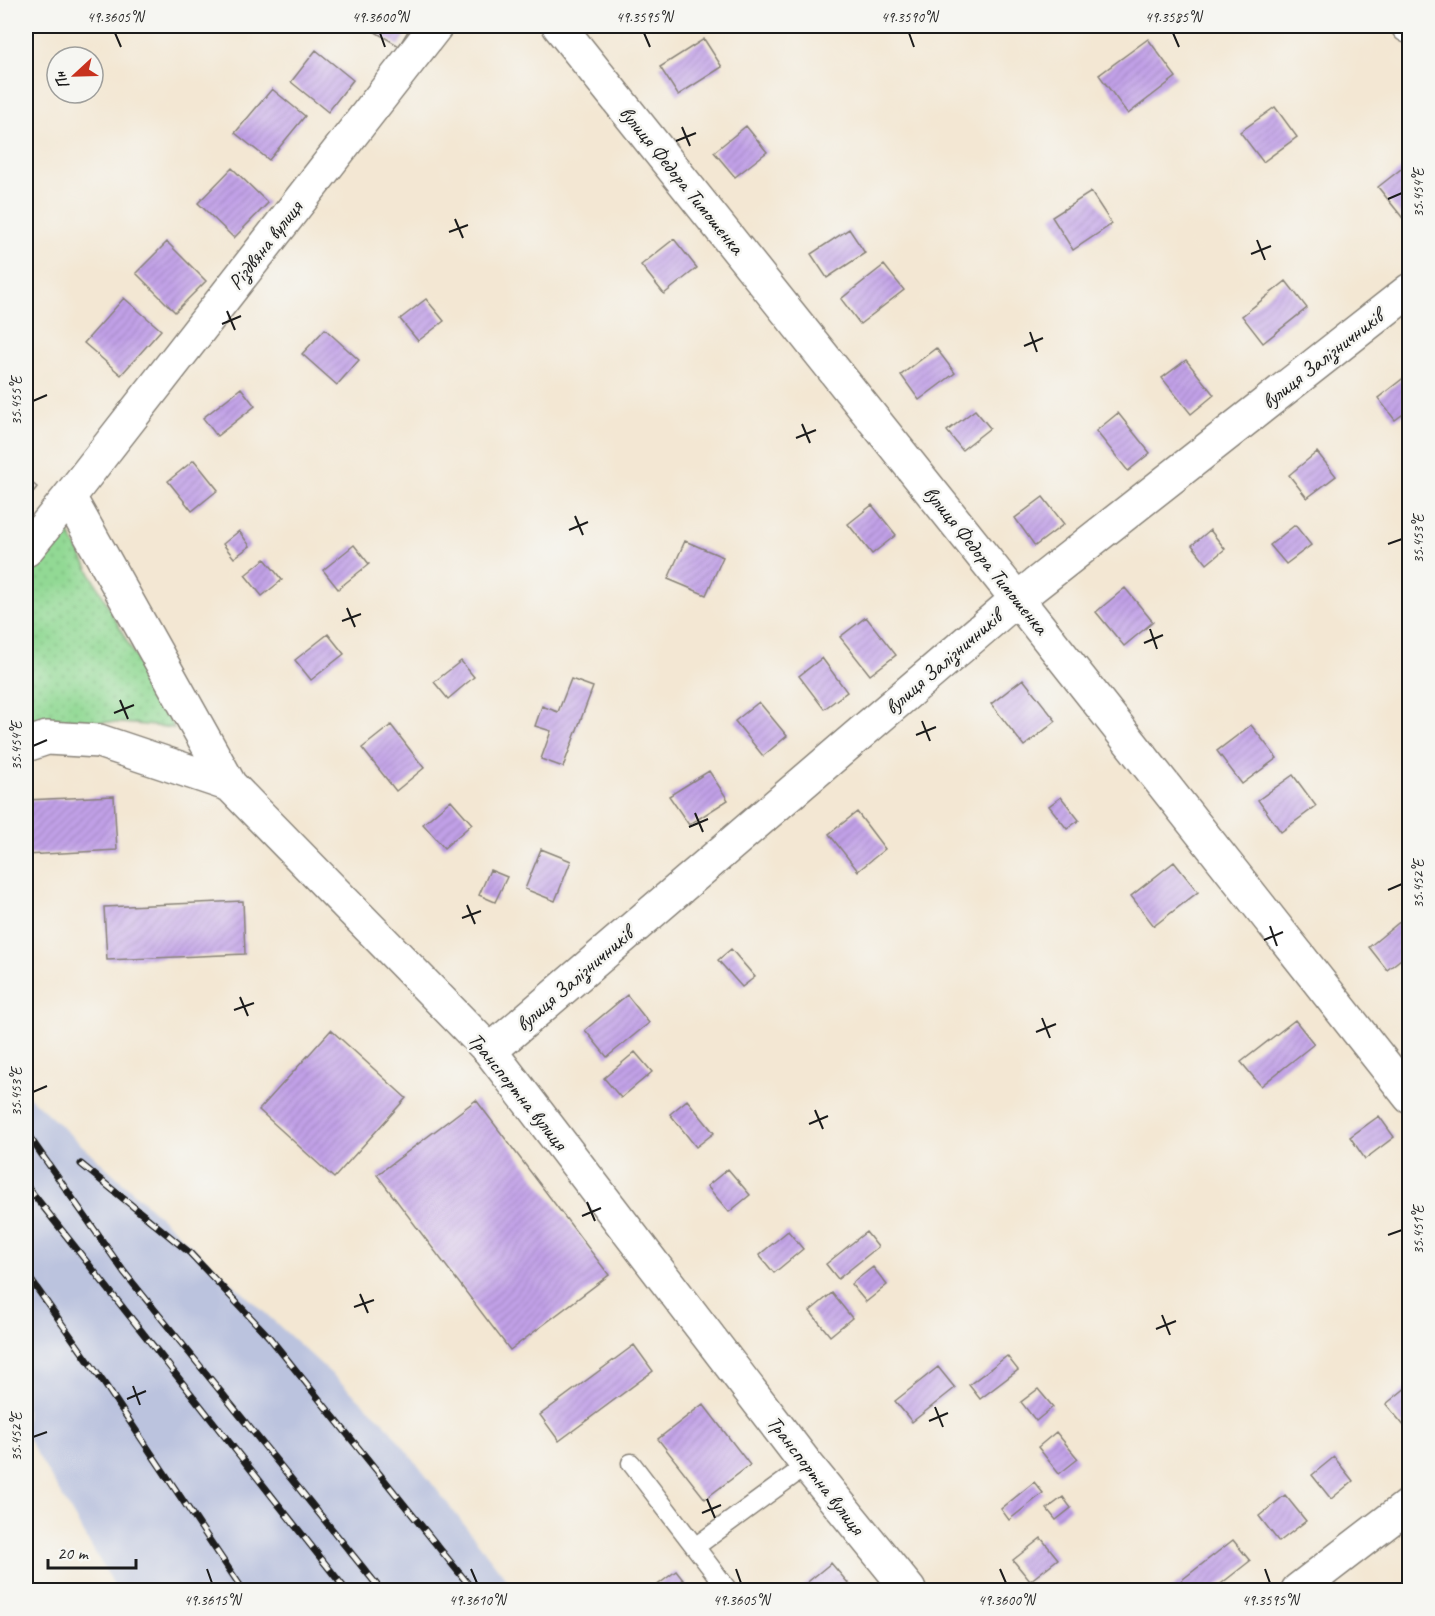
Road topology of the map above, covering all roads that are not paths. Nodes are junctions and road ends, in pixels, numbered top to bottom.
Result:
1 (436, 26) edge
2 (559, 26) edge
3 (1410, 290) edge
4 (69, 497) junction
5 (26, 549) edge
6 (1017, 599) junction
7 (26, 745) edge
8 (230, 785) junction
9 (490, 1051) junction
10 (1410, 1097) edge
11 (631, 1463) dead end
12 (807, 1465) junction
13 (1410, 1504) edge
14 (695, 1547) junction
15 (728, 1590) edge
16 (909, 1590) edge
17 (1298, 1590) edge

1 - 4 street, Різдвяна вулиця
2 - 6 street, вулиця Федора Тимошенка
3 - 6 street, вулиця Залізничників
4 - 5 street, Різдвяна вулиця
4 - 8 street
6 - 9 street, вулиця Залізничників
6 - 10 street, вулиця Федора Тимошенка
7 - 8 street, Транспортна вулиця
8 - 9 street, Транспортна вулиця
9 - 12 street, Транспортна вулиця
11 - 14 lane
12 - 14 lane
12 - 16 street, Транспортна вулиця
13 - 17 street
14 - 15 lane

